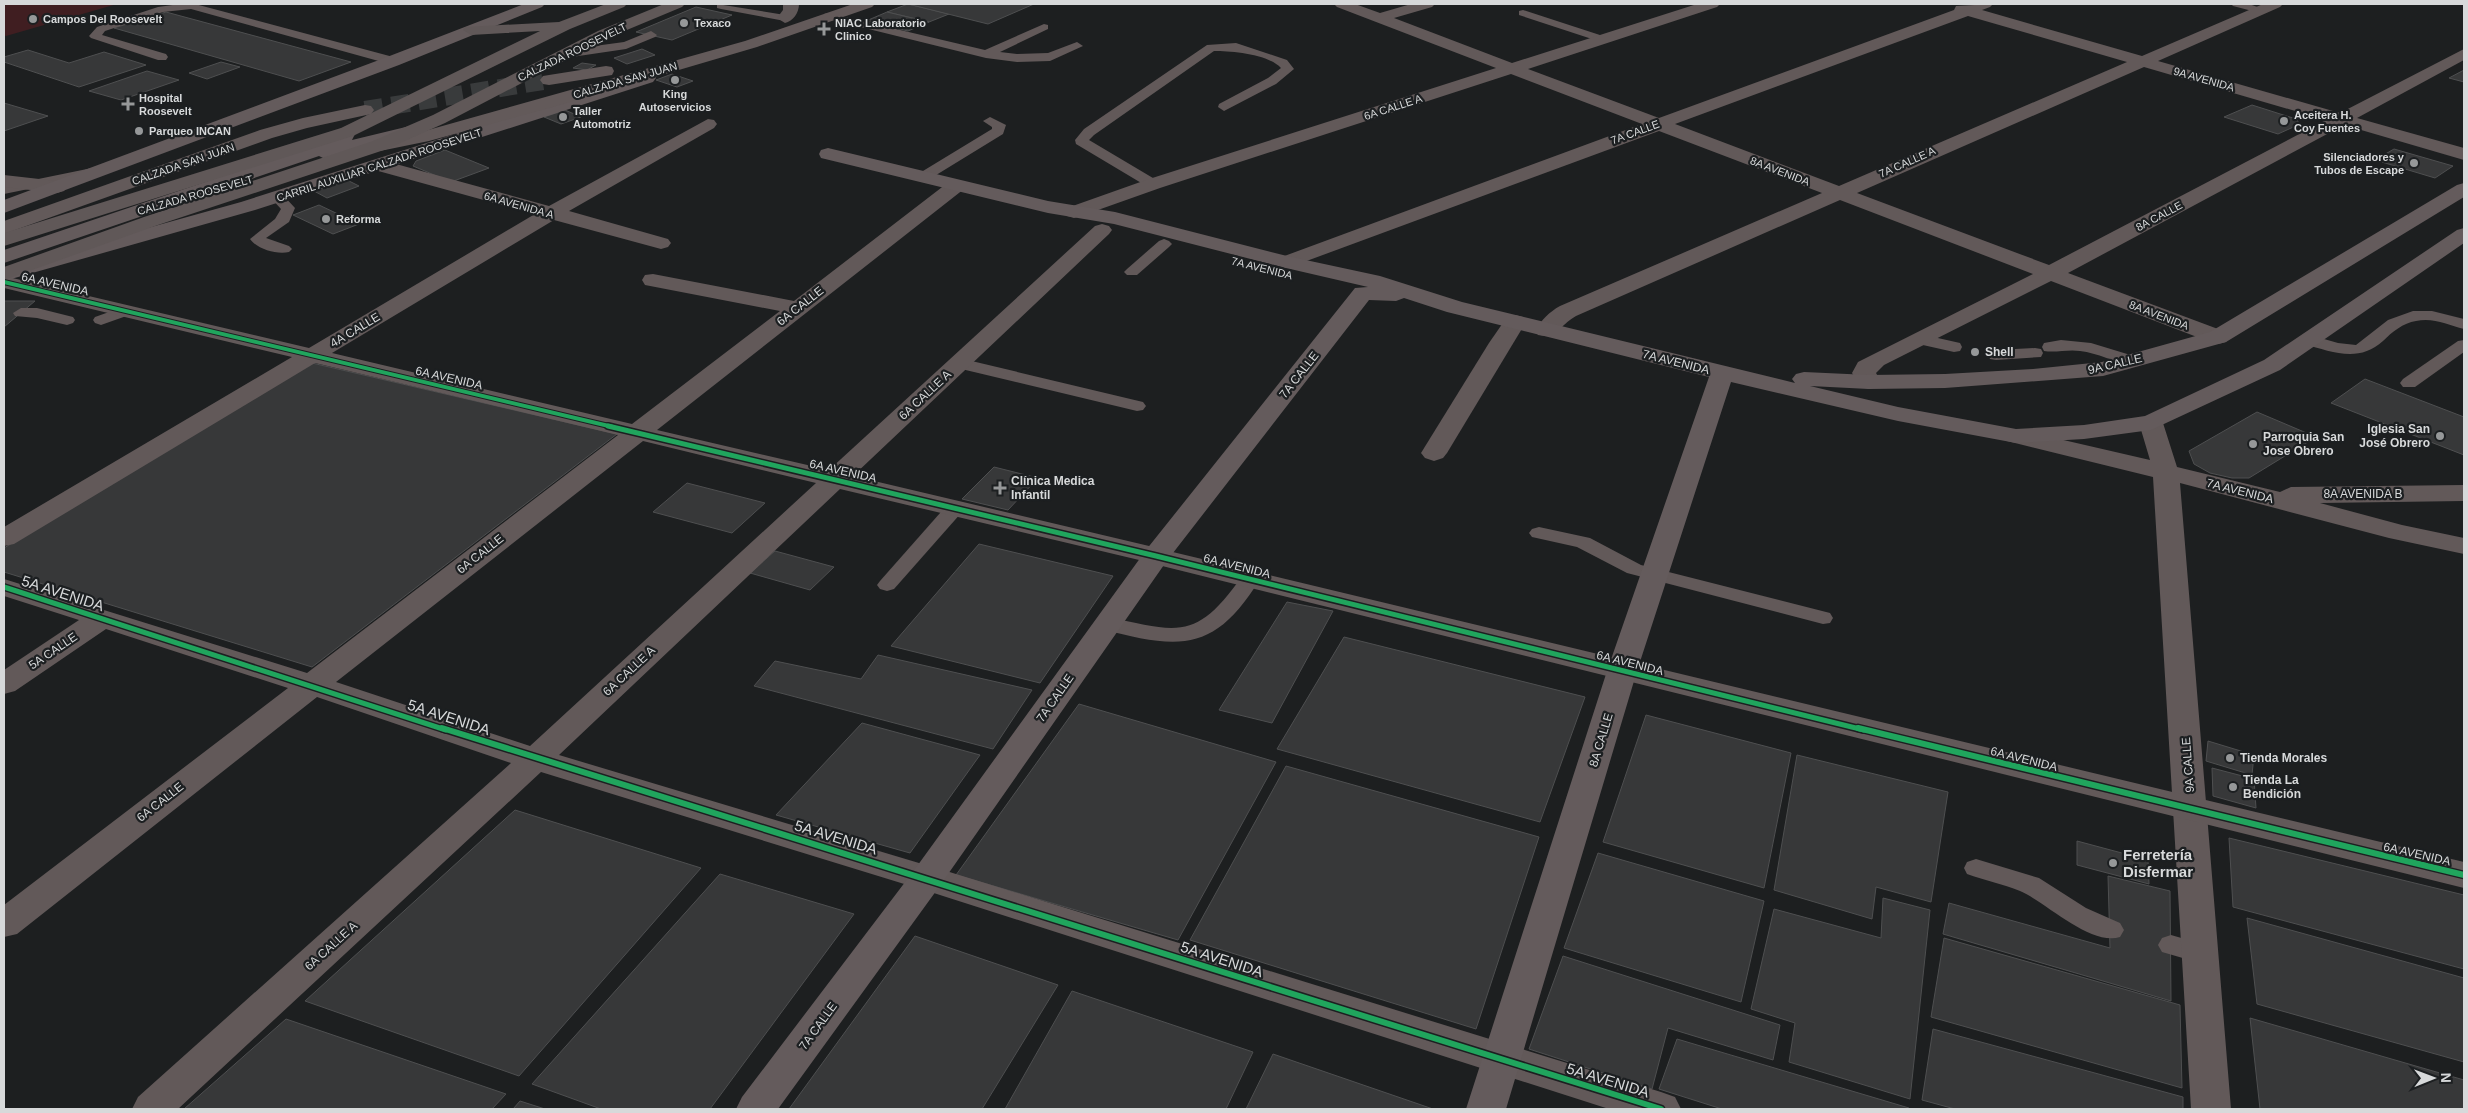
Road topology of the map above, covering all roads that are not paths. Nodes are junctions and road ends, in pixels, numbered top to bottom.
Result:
1 (537, 4) edge
2 (620, 4) edge
3 (677, 4) edge
4 (866, 4) edge
5 (1342, 4) edge
6 (1427, 4) edge
7 (1712, 4) edge
8 (1943, 4) edge
9 (1985, 4) edge
10 (2237, 4) edge
11 (717, 7) edge
12 (2268, 7) edge
13 (828, 10) edge
14 (1966, 10) junction
15 (788, 11) edge
16 (1523, 13) dead end
17 (1379, 18) junction
18 (564, 26) junction
19 (1044, 27) dead end
20 (471, 30) junction
21 (651, 35) dead end
22 (1602, 39) junction
23 (1078, 46) dead end
24 (565, 54) junction
25 (986, 54) junction
26 (2464, 54) edge
27 (162, 57) dead end
28 (393, 61) junction
29 (2141, 61) junction
30 (1512, 68) junction
31 (549, 80) tunnel mouth
32 (1224, 106) dead end
33 (365, 110) tunnel mouth
34 (2341, 118) junction
35 (990, 121) dead end
36 (708, 124) dead end
37 (1657, 124) junction
38 (414, 130) junction
39 (347, 132) junction
40 (828, 154) dead end
41 (2464, 154) edge
42 (379, 155) junction
43 (103, 170) junction
44 (923, 177) junction
45 (4, 181) edge
46 (26, 184) junction
47 (1153, 184) junction
48 (957, 185) junction
49 (119, 186) junction
50 (57, 187) junction
51 (2464, 189) edge
52 (4, 190) edge
53 (1838, 192) junction
54 (277, 197) junction
55 (4, 208) edge
56 (1074, 212) junction
57 (550, 214) junction
58 (122, 216) junction
59 (4, 228) edge
60 (1102, 230) junction
61 (2464, 234) edge
62 (4, 240) edge
63 (661, 243) dead end
64 (1164, 244) junction
65 (284, 248) dead end
66 (4, 257) edge
67 (1286, 262) junction
68 (1132, 272) dead end
69 (2051, 274) junction
70 (4, 275) edge
71 (654, 280) dead end
72 (4, 282) edge
73 (1410, 292) junction
74 (1363, 293) junction
75 (1454, 307) junction
76 (798, 308) junction
77 (70, 309) junction
78 (126, 311) junction
79 (29, 313) dead end
80 (101, 320) dead end
81 (1515, 322) junction
82 (2464, 324) edge
83 (1546, 330) junction
84 (2218, 337) junction
85 (1920, 338) junction
86 (2310, 340) junction
87 (2464, 344) edge
88 (1954, 347) dead end
89 (2034, 352) junction
90 (312, 355) junction
91 (1996, 355) dead end
92 (2131, 361) junction
93 (959, 363) junction
94 (1722, 373) junction
95 (2033, 376) junction
96 (1869, 382) junction
97 (2409, 383) dead end
98 (1137, 406) dead end
99 (1898, 414) junction
100 (2151, 422) junction
101 (638, 432) junction
102 (2016, 436) junction
103 (1434, 453) dead end
104 (2166, 472) junction
105 (834, 479) junction
106 (2464, 494) edge
107 (2262, 495) junction
108 (955, 508) junction
109 (1538, 533) dead end
110 (4, 538) edge
111 (2464, 546) edge
112 (1156, 556) junction
113 (1655, 575) junction
114 (1250, 579) junction
115 (887, 585) dead end
116 (4, 587) edge
117 (102, 618) junction
118 (1823, 618) dead end
119 (1108, 624) junction
120 (1622, 671) junction
121 (4, 684) edge
122 (312, 685) junction
123 (535, 759) junction
124 (2191, 810) junction
125 (1976, 868) dead end
126 (2464, 875) edge
127 (927, 878) junction
128 (4, 924) edge
129 (2111, 930) dead end
130 (1503, 1061) junction
131 (152, 1109) edge
132 (756, 1109) edge
133 (1486, 1109) edge
134 (1661, 1109) edge
135 (2210, 1109) edge

1 - 20 main road
2 - 18 highway, CALZADA ROOSEVELT
3 - 24 highway, CALZADA ROOSEVELT
4 - 13 main road, CALZADA SAN JUAN
5 - 17 street, 8A AVENIDA
6 - 17 street
7 - 22 street, 6A CALLE A
8 - 14 street, 9A AVENIDA
9 - 14 street, 7A CALLE
10 - 12 lane
11 - 15 lane
12 - 29 street, 7A CALLE A
13 - 15 main road, CALZADA SAN JUAN
13 - 25 lane
13 - 42 main road, CALZADA SAN JUAN
14 - 29 street, 9A AVENIDA
14 - 37 street, 7A CALLE
15 - 31 main road, CALZADA SAN JUAN
16 - 22 lane
17 - 30 street, 8A AVENIDA
18 - 20 highway
18 - 39 highway, CALZADA ROOSEVELT
19 - 25 lane
20 - 28 main road
21 - 24 lane
22 - 30 street, 6A CALLE A
23 - 25 lane
24 - 38 highway, CALZADA ROOSEVELT
26 - 34 street, 8A CALLE
27 - 28 lane
28 - 43 main road
29 - 34 street, 9A AVENIDA
29 - 53 street, 7A CALLE A
30 - 37 street, 8A AVENIDA
30 - 47 street, 6A CALLE A
32 - 47 lane
33 - 49 main road, CALZADA SAN JUAN
34 - 41 street, 9A AVENIDA
34 - 69 street, 8A CALLE
35 - 44 lane
36 - 57 street, 4A CALLE
37 - 53 street, 8A AVENIDA
37 - 67 street, 7A CALLE
38 - 42 highway, CALZADA ROOSEVELT
38 - 58 main road, CALZADA ROOSEVELT
39 - 58 main road, CALZADA ROOSEVELT
39 - 62 highway, CALZADA ROOSEVELT
40 - 44 main road, 7A AVENIDA
42 - 54 main road, CARRIL AUXILIAR CALZADA ROOSEVELT
42 - 57 street, 6A AVENIDA A
42 - 70 highway, CALZADA ROOSEVELT
43 - 46 lane
43 - 50 main road
44 - 48 main road, 7A AVENIDA
45 - 46 street
46 - 50 street
46 - 52 lane
47 - 56 street, 6A CALLE A
48 - 56 main road, 7A AVENIDA
48 - 76 street, 6A CALLE
49 - 50 main road
49 - 59 main road, CALZADA SAN JUAN
50 - 55 main road
51 - 84 main road, 9A CALLE
53 - 69 street, 8A AVENIDA
53 - 83 street, 7A CALLE A
54 - 65 lane
54 - 70 main road, CARRIL AUXILIAR CALZADA ROOSEVELT
56 - 60 main road, 7A AVENIDA
56 - 67 main road, 7A AVENIDA
57 - 63 street, 6A AVENIDA A
57 - 90 street, 4A CALLE
58 - 66 main road
60 - 64 main road, 7A AVENIDA
60 - 93 street, 6A CALLE A
61 - 86 main road
64 - 68 lane
64 - 74 main road, 7A AVENIDA
67 - 73 main road, 7A AVENIDA
69 - 84 street, 8A AVENIDA
69 - 85 street, 8A CALLE
71 - 76 street
72 - 77 street, 6A AVENIDA
73 - 74 main road
73 - 75 main road, 7A AVENIDA
74 - 75 main road, 7A AVENIDA
74 - 112 main road, 7A CALLE
75 - 81 main road, 7A AVENIDA
76 - 101 street, 6A CALLE
77 - 78 street, 6A AVENIDA
77 - 79 lane
78 - 80 lane
78 - 90 street, 6A AVENIDA
81 - 83 main road, 7A AVENIDA
81 - 103 street
82 - 86 lane
83 - 94 main road, 7A AVENIDA
84 - 92 main road, 9A CALLE
85 - 88 lane
85 - 96 street, 8A CALLE
86 - 100 main road
87 - 97 lane
89 - 91 lane
89 - 92 lane
89 - 95 lane
90 - 101 street, 6A AVENIDA
90 - 110 street, 4A CALLE
92 - 95 main road, 9A CALLE
93 - 98 lane
93 - 105 street, 6A CALLE A
94 - 96 main road, 9A CALLE
94 - 99 main road, 7A AVENIDA
94 - 113 main road, 8A CALLE
95 - 96 main road, 9A CALLE
96 - 99 main road
99 - 102 main road
100 - 102 main road
100 - 104 street, 9A CALLE
101 - 105 street, 6A AVENIDA
101 - 122 street, 6A CALLE
102 - 104 street, 7A AVENIDA
104 - 107 street, 7A AVENIDA
104 - 124 street, 9A CALLE
105 - 108 street, 6A AVENIDA
105 - 123 street, 6A CALLE A
106 - 107 street, 8A AVENIDA B
107 - 111 street, 7A AVENIDA
108 - 112 street, 6A AVENIDA
108 - 115 lane
109 - 113 lane
112 - 114 street, 6A AVENIDA
112 - 119 main road, 7A CALLE
113 - 118 lane
113 - 120 main road, 8A CALLE
114 - 119 lane
114 - 120 street, 6A AVENIDA
116 - 117 street, 5A AVENIDA
117 - 121 street, 5A CALLE
117 - 122 street, 5A AVENIDA
119 - 127 main road, 7A CALLE
120 - 124 street, 6A AVENIDA
120 - 130 main road, 8A CALLE
122 - 123 street, 5A AVENIDA
122 - 128 street, 6A CALLE
123 - 127 street, 5A AVENIDA
123 - 131 street, 6A CALLE A
124 - 126 street, 6A AVENIDA
124 - 135 street, 9A CALLE
125 - 129 lane
127 - 130 street, 5A AVENIDA
127 - 132 main road, 7A CALLE
130 - 133 main road, 8A CALLE
130 - 134 street, 5A AVENIDA

